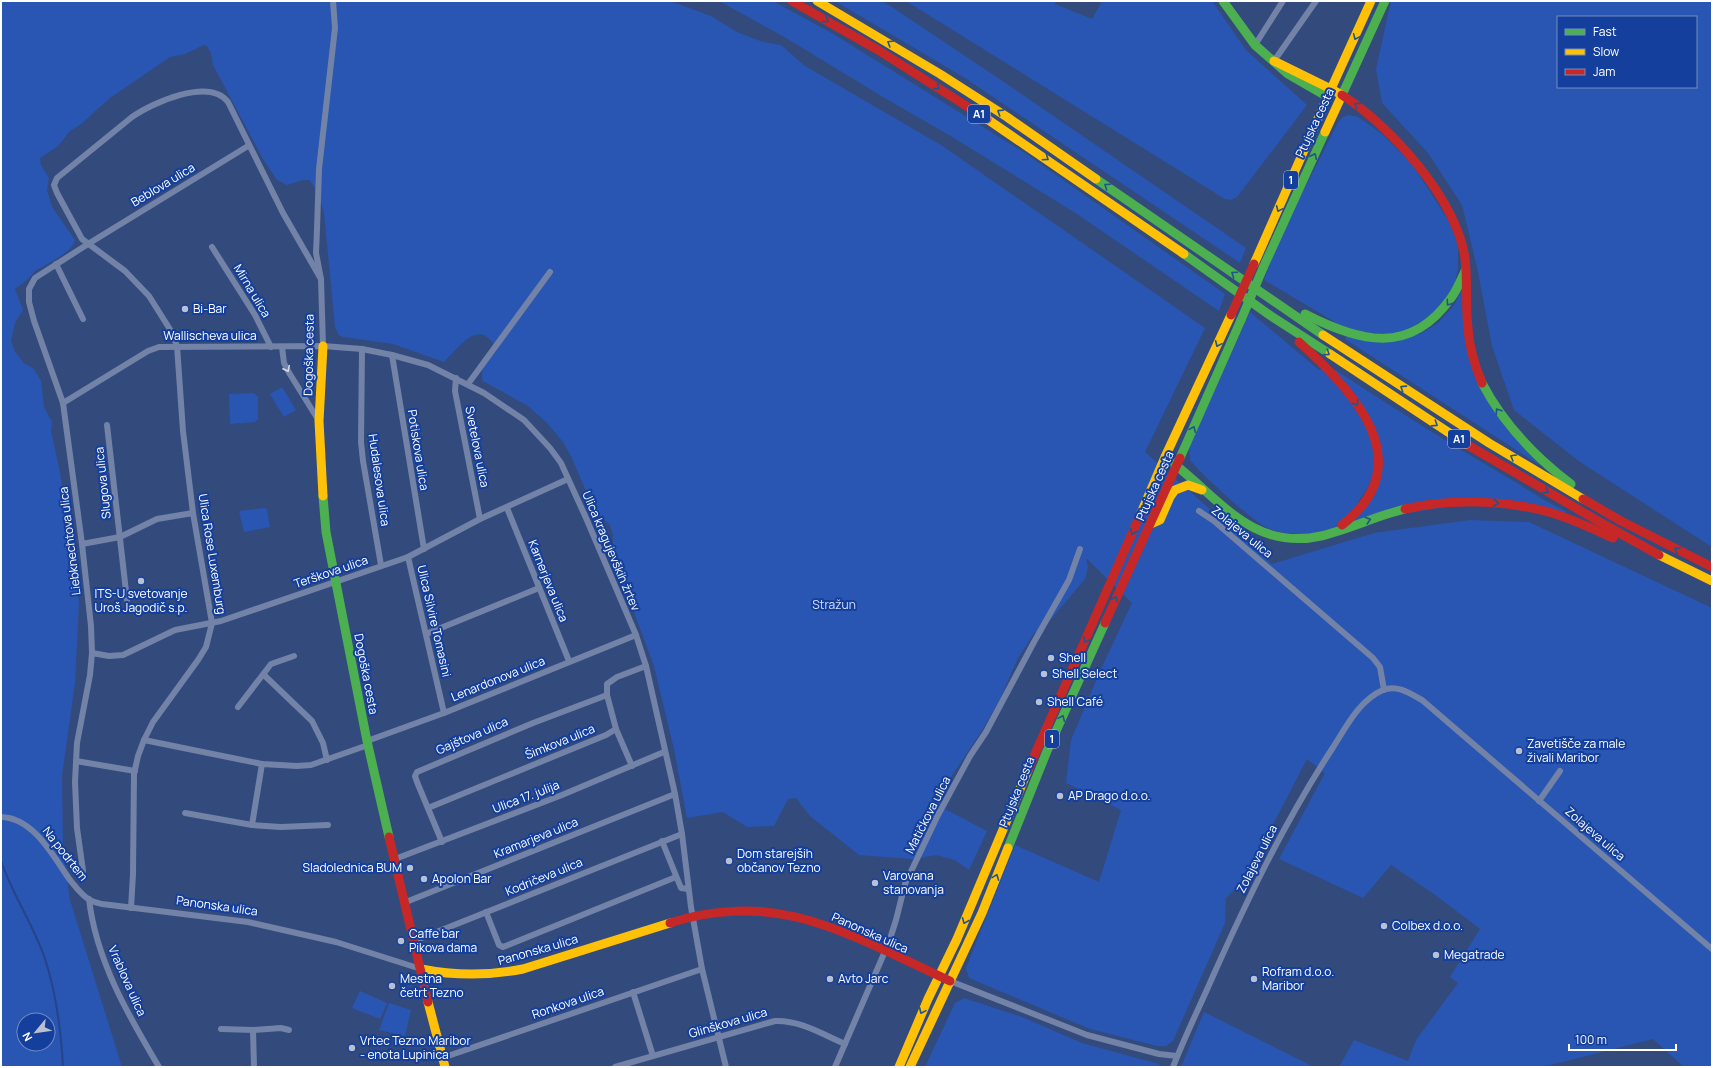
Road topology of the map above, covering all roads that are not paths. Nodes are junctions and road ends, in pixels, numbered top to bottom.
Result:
1 (333, 1) edge
2 (792, 1) edge
3 (817, 1) edge
4 (1223, 1) edge
5 (1283, 1) edge
6 (1316, 1) edge
7 (1371, 1) edge
8 (1385, 1) edge
9 (1255, 45) junction
10 (1274, 61) junction
11 (1329, 93) junction
12 (1340, 99) junction
13 (248, 146) junction
14 (88, 244) junction
15 (212, 247) dead end
16 (56, 264) junction
17 (1466, 268) junction
18 (550, 272) dead end
19 (321, 279) junction
20 (1277, 304) junction
21 (1271, 316) junction
22 (83, 319) dead end
23 (177, 346) junction
24 (271, 346) junction
25 (323, 346) junction
26 (282, 347) junction
27 (362, 349) junction
28 (392, 355) junction
29 (456, 378) junction
30 (468, 384) junction
31 (63, 403) junction
32 (319, 421) junction
33 (108, 425) dead end
34 (1165, 457) junction
35 (1178, 465) junction
36 (568, 479) junction
37 (1215, 498) junction
38 (1594, 506) junction
39 (507, 508) junction
40 (1199, 511) dead end
41 (193, 513) junction
42 (480, 519) junction
43 (1151, 524) junction
44 (1331, 532) junction
45 (120, 538) junction
46 (82, 544) junction
47 (424, 549) junction
48 (1080, 549) dead end
49 (1654, 552) junction
50 (408, 557) junction
51 (381, 565) junction
52 (1712, 567) edge
53 (1712, 581) edge
54 (335, 583) junction
55 (539, 588) junction
56 (127, 600) dead end
57 (212, 624) junction
58 (426, 634) junction
59 (636, 635) junction
60 (92, 654) junction
61 (294, 656) dead end
62 (569, 661) junction
63 (646, 666) junction
64 (264, 675) junction
65 (1384, 690) junction
66 (607, 694) junction
67 (238, 707) dead end
68 (444, 713) junction
69 (616, 729) junction
70 (144, 740) junction
71 (368, 743) junction
72 (664, 752) junction
73 (327, 760) junction
74 (76, 762) junction
75 (262, 764) junction
76 (632, 766) junction
77 (135, 771) junction
78 (1560, 771) dead end
79 (675, 794) junction
80 (1539, 801) junction
81 (428, 808) junction
82 (185, 813) dead end
83 (1, 817) edge
84 (252, 825) junction
85 (328, 825) dead end
86 (682, 834) junction
87 (662, 841) junction
88 (442, 842) junction
89 (395, 859) junction
90 (83, 871) dead end
91 (676, 877) junction
92 (688, 889) junction
93 (89, 899) junction
94 (406, 902) junction
95 (131, 908) junction
96 (486, 912) junction
97 (692, 917) junction
98 (414, 941) junction
99 (1712, 949) edge
100 (884, 951) junction
101 (421, 969) junction
102 (702, 969) junction
103 (938, 976) junction
104 (950, 981) junction
105 (633, 992) junction
106 (221, 1029) dead end
107 (253, 1030) junction
108 (289, 1030) dead end
109 (719, 1037) junction
110 (845, 1044) junction
111 (653, 1056) junction
112 (1177, 1056) junction
113 (442, 1058) junction
114 (159, 1067) edge
115 (254, 1067) edge
116 (445, 1067) edge
117 (615, 1067) edge
118 (726, 1067) edge
119 (835, 1067) edge
120 (899, 1067) edge
121 (910, 1067) edge
122 (1172, 1067) edge

1 - 19 street, Dogoška cesta
2 -> 21 main road, A1
20 -> 3 main road, A1
4 - 9 main road
5 - 9 street
6 - 10 street
7 -> 11 main road, Ptujska cesta
8 - 12 main road, Ptujska cesta
9 - 10 main road
10 - 11 main road
11 - 12 main road
11 -> 34 main road, Ptujska cesta / 1, bridge
12 - 17 main road
35 -> 12 main road, Ptujska cesta / 1, bridge
13 - 14 street, Beblova ulica
13 - 14 street, Dogoška cesta
13 - 19 street, Dogoška cesta
14 - 16 street, Liebknechtova ulica
14 - 23 street, Ulica Rose Luxemburg
15 - 24 street, Mirna ulica
16 - 22 street
16 - 31 street, Liebknechtova ulica
17 -> 20 main road
38 -> 17 main road
18 - 30 street
19 - 25 street, Dogoška cesta
38 -> 20 main road, A1
21 -> 44 main road
21 -> 49 main road, A1
23 - 24 street, Wallischeva ulica
23 - 31 street, Wallischeva ulica
23 - 41 street, Ulica Rose Luxemburg
24 - 26 street, Wallischeva ulica
25 - 26 street, Wallischeva ulica
25 - 27 street, Ulica kragujevških žrtev
25 - 32 main road, Dogoška cesta
26 -> 32 street
27 - 28 street, Ulica kragujevških žrtev
27 - 51 street, Hudalesova ulica
28 - 29 street, Ulica kragujevških žrtev
28 - 47 street, Potiskova ulica
29 - 30 street, Ulica kragujevških žrtev
29 - 42 street, Svetelova ulica
30 - 36 street, Ulica kragujevških žrtev
31 - 46 street, Liebknechtova ulica
32 - 54 main road, Dogoška cesta
33 - 45 street, Slugova ulica
34 - 35 main road
34 -> 103 main road, Ptujska cesta / 1
35 - 37 main road
35 - 43 main road, Ptujska cesta / 1
36 - 39 street, Terškova ulica
36 - 59 street, Ulica kragujevških žrtev
37 - 43 main road
37 - 44 main road
52 -> 38 main road, A1
39 - 42 street, Terškova ulica
39 - 55 street, Karnerjeva ulica
40 - 65 street, Zolajeva ulica
41 - 45 street
41 - 57 street, Ulica Rose Luxemburg
42 - 47 street, Terškova ulica
104 -> 43 main road, Ptujska cesta / 1
44 -> 49 main road
45 - 46 street
45 - 56 street, Slugova ulica
46 - 60 street, Liebknechtova ulica
47 - 50 street, Terškova ulica
48 - 100 street, Matičkova ulica
49 - 53 main road, A1
50 - 51 street, Terškova ulica
50 - 58 street, Ulica Silvire Tomasini
51 - 54 street, Terškova ulica
54 - 57 street, Terškova ulica
54 - 71 main road, Dogoška cesta
55 - 58 street
55 - 62 street, Karnerjeva ulica
57 - 60 street, Terškova ulica
57 - 70 street, Ulica Rose Luxemburg
58 - 68 street, Ulica Silvire Tomasini
59 - 62 street, Lenardonova ulica
59 - 63 street, Ulica kragujevških žrtev
60 - 74 street, Liebknechtova ulica
61 - 64 street
62 - 68 street, Lenardonova ulica
63 - 66 street
63 - 72 street, Ulica kragujevških žrtev
64 - 67 street
64 - 73 street
65 - 80 street, Zolajeva ulica
65 - 112 street, Zolajeva ulica
66 - 69 street
66 - 81 street, Gajštova ulica
68 - 71 street, Lenardonova ulica
69 - 76 street
69 - 81 street, Šimkova ulica
70 - 75 street, Lenardonova ulica
70 - 77 street, Ulica Rose Luxemburg
71 - 73 street, Lenardonova ulica
71 - 89 main road, Dogoška cesta
72 - 76 street, Ulica 17. julija
72 - 79 street, Ulica kragujevških žrtev
73 - 75 street, Lenardonova ulica
74 - 77 street
74 - 90 street, Liebknechtova ulica
75 - 84 street
76 - 88 street, Ulica 17. julija
77 - 95 street, Ulica Rose Luxemburg
78 - 80 street
79 - 86 street, Ulica kragujevških žrtev
79 - 94 street, Kramarjeva ulica
80 - 99 street, Zolajeva ulica
81 - 88 street, Gajštova ulica
82 - 84 street
83 - 93 street, Na podrtem
84 - 85 street
86 - 87 street, Kodričeva ulica
86 - 92 street, Ulica kragujevških žrtev
87 - 91 street
87 - 96 street, Kodričeva ulica
88 - 89 street, Ulica 17. julija
89 - 94 main road, Dogoška cesta
91 - 92 street
91 - 96 street
92 - 97 street, Ulica kragujevških žrtev
93 - 95 street, Panonska ulica
93 - 114 street, Vrablova ulica
94 - 98 main road, Dogoška cesta
95 - 101 street, Panonska ulica
96 - 98 street, Kodričeva ulica
97 - 100 main road, Panonska ulica
97 - 101 main road, Panonska ulica
97 - 102 street, Ulica kragujevških žrtev
98 - 101 main road, Dogoška cesta
100 - 103 main road, Panonska ulica
100 - 110 street, Matičkova ulica
101 - 113 main road, Dogoška cesta
102 - 105 street, Ronkova ulica
102 - 109 street, Ulica kragujevških žrtev
103 - 104 main road
103 -> 120 main road, Ptujska cesta / 1
104 - 112 street
104 - 121 main road, Ptujska cesta / 1
105 - 111 street
105 - 113 street, Ronkova ulica
106 - 107 street
107 - 108 street
107 - 115 street
109 - 110 street, Glinškova ulica
109 - 111 street, Glinškova ulica
109 - 118 street, Ulica kragujevških žrtev
110 - 119 street, Matičkova ulica
111 - 117 street, Glinškova ulica
112 - 122 street, Zolajeva ulica
113 - 116 main road, Dogoška cesta

